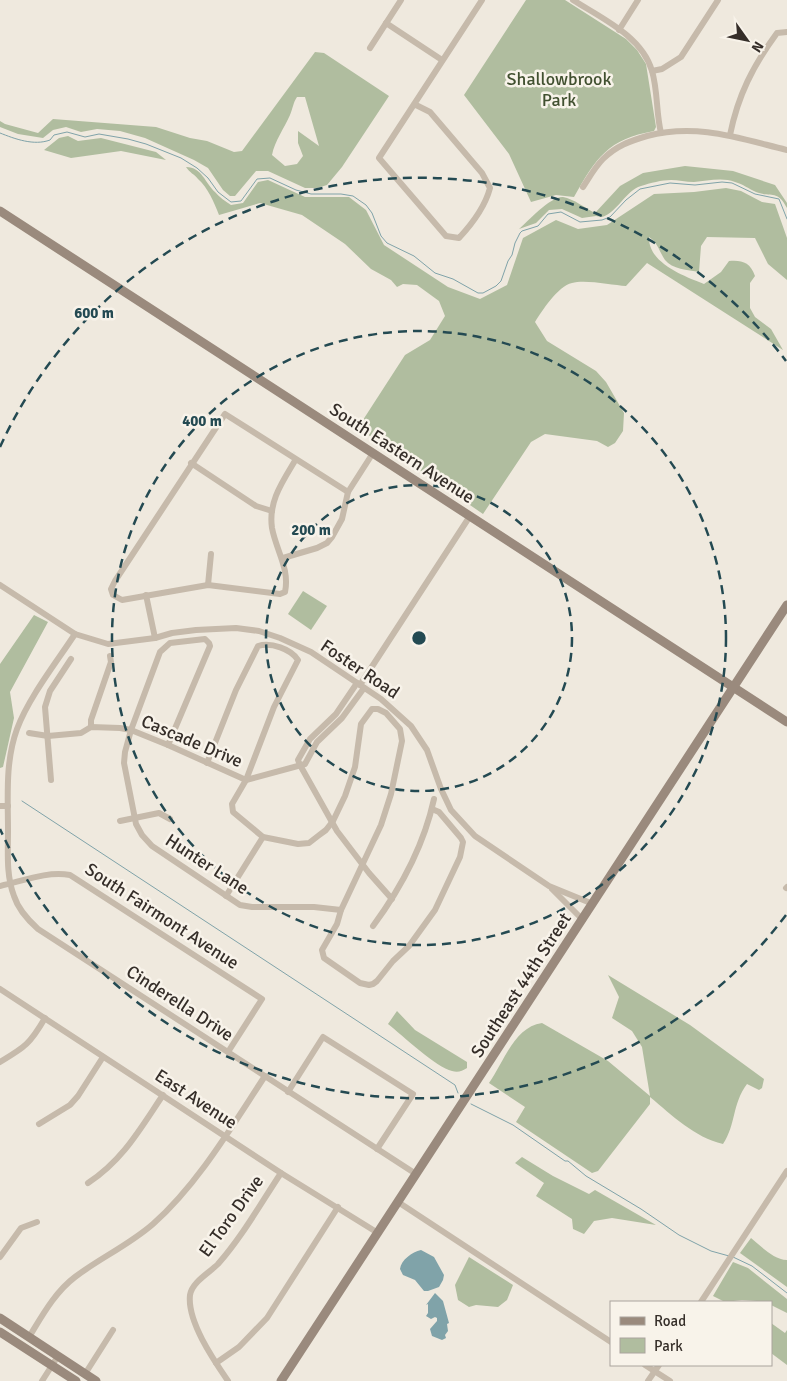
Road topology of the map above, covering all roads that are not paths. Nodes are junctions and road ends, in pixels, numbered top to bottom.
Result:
1 (401, 0) edge
2 (482, 0) edge
3 (573, 0) edge
4 (638, 0) edge
5 (718, 0) edge
6 (386, 23) junction
7 (619, 30) junction
8 (787, 32) edge
9 (370, 48) dead end
10 (442, 60) junction
11 (652, 71) junction
12 (414, 104) junction
13 (661, 133) junction
14 (730, 135) junction
15 (787, 150) edge
16 (583, 187) dead end
17 (0, 211) edge
18 (373, 453) junction
19 (296, 459) junction
20 (191, 463) junction
21 (348, 492) junction
22 (272, 510) junction
23 (470, 516) junction
24 (211, 554) dead end
25 (283, 558) junction
26 (0, 585) edge
27 (208, 585) junction
28 (146, 595) junction
29 (787, 605) edge
30 (75, 634) junction
31 (155, 638) junction
32 (110, 656) dead end
33 (71, 658) dead end
34 (360, 685) junction
35 (733, 687) junction
36 (787, 722) edge
37 (91, 727) junction
38 (131, 730) junction
39 (29, 732) dead end
40 (48, 736) junction
41 (168, 745) junction
42 (207, 763) junction
43 (300, 765) junction
44 (51, 780) dead end
45 (246, 780) junction
46 (434, 799) dead end
47 (0, 806) edge
48 (8, 806) junction
49 (432, 809) junction
50 (135, 817) junction
51 (170, 819) dead end
52 (332, 820) junction
53 (120, 821) dead end
54 (263, 837) junction
55 (364, 865) junction
56 (11, 883) junction
57 (0, 886) edge
58 (550, 886) junction
59 (226, 896) junction
60 (392, 899) junction
61 (593, 904) junction
62 (341, 910) junction
63 (583, 920) junction
64 (373, 926) dead end
65 (0, 989) edge
66 (45, 1018) junction
67 (228, 1052) junction
68 (103, 1057) junction
69 (0, 1062) edge
70 (265, 1076) junction
71 (288, 1092) junction
72 (163, 1095) junction
73 (39, 1124) dead end
74 (226, 1136) junction
75 (377, 1150) junction
76 (787, 1171) edge
77 (281, 1173) junction
78 (416, 1174) junction
79 (88, 1183) dead end
80 (398, 1202) junction
81 (338, 1207) junction
82 (37, 1222) dead end
83 (378, 1233) junction
84 (0, 1257) edge
85 (702, 1301) edge
86 (0, 1318) edge
87 (113, 1330) dead end
88 (0, 1332) edge
89 (29, 1337) junction
90 (610, 1341) edge
91 (58, 1356) junction
92 (216, 1363) junction
93 (52, 1365) junction
94 (647, 1366) edge
95 (658, 1366) edge
96 (655, 1371) junction
97 (85, 1374) junction
98 (42, 1381) edge
99 (76, 1381) edge
100 (96, 1381) edge
101 (228, 1381) edge
102 (280, 1381) edge
103 (648, 1381) edge
104 (670, 1381) edge

1 - 6 street
2 - 10 street
3 - 7 street
4 - 7 street
5 - 11 street
6 - 9 street
6 - 10 street
7 - 11 street
8 - 14 street
10 - 12 street
11 - 13 street
12 - 12 street
13 - 14 street
13 - 16 street
14 - 15 street
17 - 18 main road, South Eastern Avenue
18 - 21 street
18 - 23 main road, South Eastern Avenue
19 - 20 street
19 - 21 street
19 - 22 street
20 - 22 street
20 - 28 street
21 - 25 street
22 - 25 street
23 - 34 street
23 - 35 main road, South Eastern Avenue
24 - 27 street
25 - 27 street
26 - 30 street, Foster Road
27 - 28 street
28 - 31 street
29 - 35 main road, Southeast 44th Street
30 - 31 street, Foster Road
30 - 48 street, Cinderella Drive
31 - 34 street, Foster Road
32 - 37 street
33 - 40 street
34 - 43 street
34 - 58 street, Foster Road
35 - 36 main road, South Eastern Avenue
35 - 61 main road, Southeast 44th Street
37 - 38 street, Cascade Drive
37 - 40 street, Cascade Drive
38 - 41 street, Cascade Drive
38 - 41 street, Hunter Lane
38 - 50 street, Hunter Lane
39 - 40 street, Cascade Drive
40 - 44 street
41 - 42 street, Cascade Drive
42 - 45 street, Cascade Drive
42 - 45 street
43 - 45 street, Cascade Drive
43 - 52 street
45 - 54 street
46 - 49 street
47 - 48 street
48 - 56 street, Cinderella Drive
49 - 60 street
49 - 62 street
50 - 51 street
50 - 53 street
50 - 59 street, Hunter Lane
52 - 54 street
52 - 55 street
52 - 55 street
54 - 59 street
55 - 60 street
55 - 62 street
56 - 57 street, South Fairmont Avenue
56 - 67 street, Cinderella Drive
56 - 67 street, South Fairmont Avenue
58 - 61 street, Foster Road
58 - 63 street, Foster Road
59 - 62 street, Hunter Lane
60 - 64 street
61 - 63 main road, Southeast 44th Street
63 - 78 main road, Southeast 44th Street
65 - 66 street, East Avenue
66 - 68 street, East Avenue
66 - 69 street
67 - 70 street, Cinderella Drive
68 - 72 street, East Avenue
68 - 73 street
70 - 71 street, Cinderella Drive
70 - 74 street
71 - 75 street, Cinderella Drive
71 - 75 street
72 - 74 street, East Avenue
72 - 79 street
74 - 77 street, East Avenue
74 - 89 street
75 - 78 street, Cinderella Drive
76 - 85 street
77 - 81 street, East Avenue
77 - 92 street, El Toro Drive
78 - 80 main road, Southeast 44th Street
80 - 83 main road, Southeast 44th Street
80 - 90 street
81 - 83 street, East Avenue
81 - 92 street
82 - 84 street
83 - 102 main road, Southeast 44th Street
86 - 89 main road
87 - 97 street
88 - 93 main road
89 - 91 main road
91 - 93 street
91 - 97 main road
92 - 101 street, El Toro Drive
93 - 98 street
93 - 99 main road
94 - 96 street
95 - 96 street
96 - 103 street
96 - 104 street
97 - 100 main road

